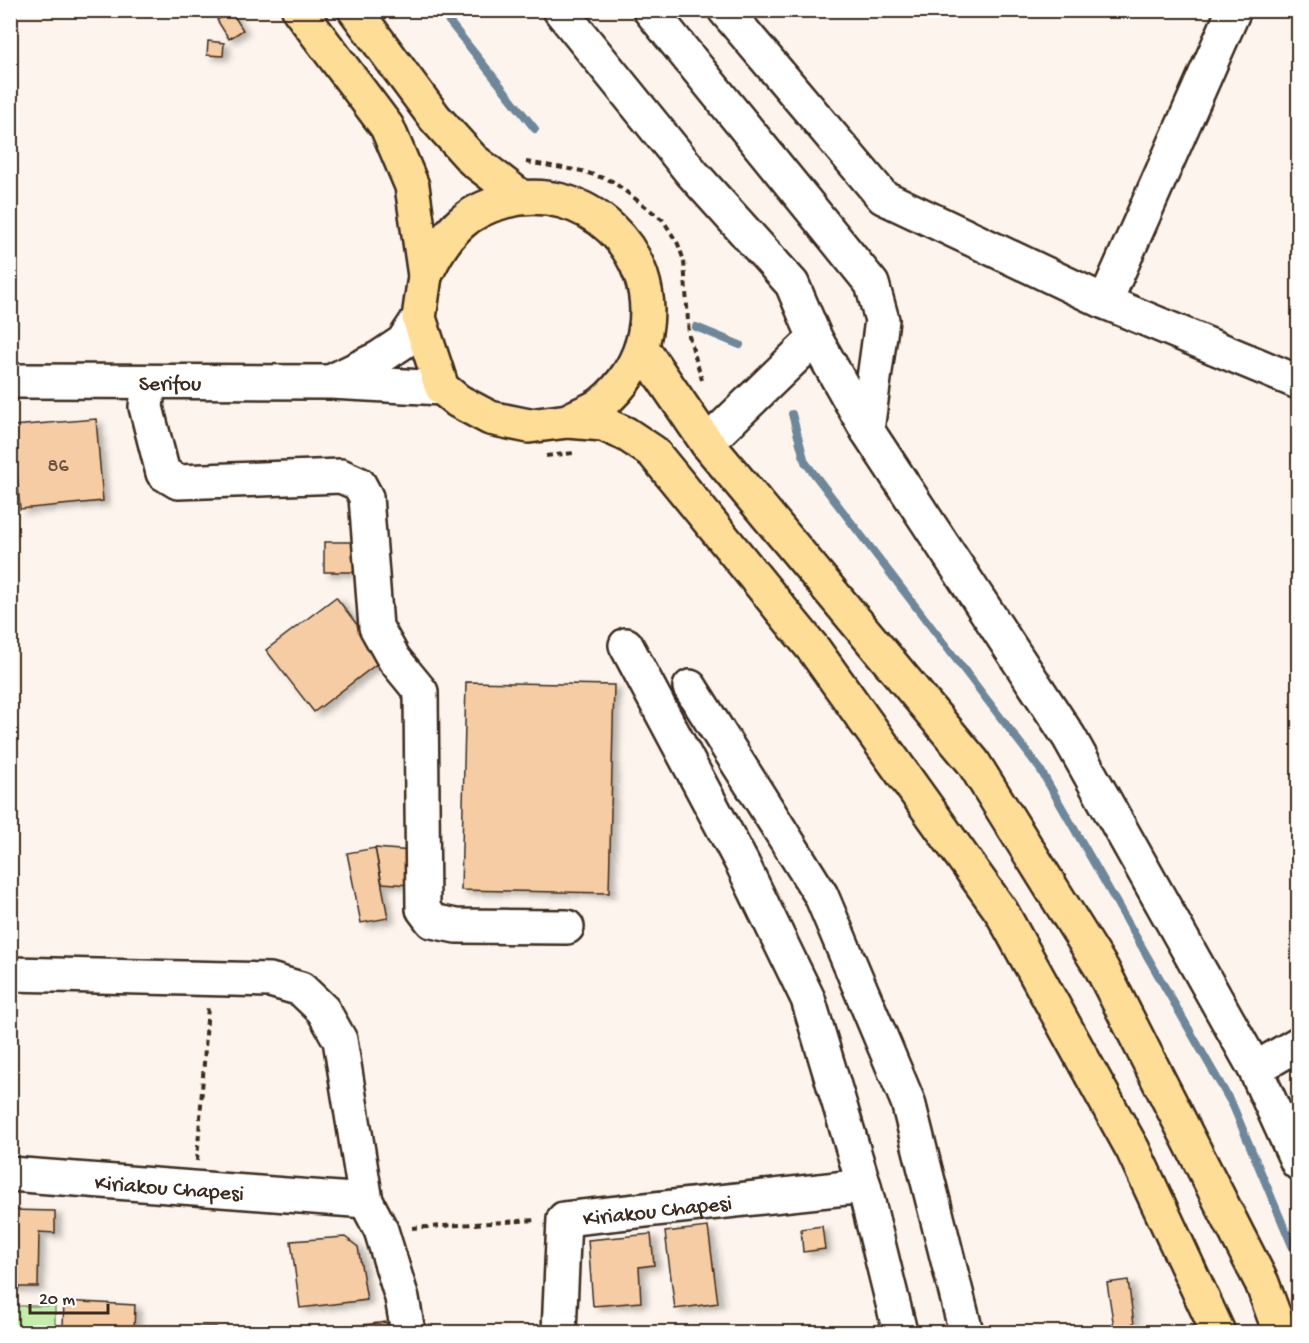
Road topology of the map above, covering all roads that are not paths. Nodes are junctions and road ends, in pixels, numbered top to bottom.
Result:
1 (299, 10) edge
2 (355, 10) edge
3 (560, 10) edge
4 (650, 10) edge
5 (725, 10) edge
6 (1234, 10) edge
7 (521, 197) junction
8 (425, 276) junction
9 (1105, 302) junction
10 (419, 318) junction
11 (815, 338) junction
12 (642, 348) junction
13 (10, 381) edge
14 (1299, 381) edge
15 (149, 382) junction
16 (331, 382) junction
17 (442, 388) junction
18 (568, 421) junction
19 (867, 430) junction
20 (707, 443) junction
21 (626, 645) dead end
22 (690, 687) dead end
23 (567, 927) dead end
24 (10, 974) edge
25 (855, 978) junction
26 (808, 999) junction
27 (1299, 1044) edge
28 (1255, 1069) junction
29 (1299, 1163) edge
30 (10, 1173) edge
31 (864, 1186) junction
32 (366, 1201) junction
33 (408, 1332) edge
34 (559, 1332) edge
35 (900, 1332) edge
36 (966, 1332) edge
37 (1218, 1332) edge
38 (1280, 1332) edge

1 - 8 main road
2 - 7 main road
3 - 11 street
4 - 19 street
5 - 9 street
6 - 9 street
7 - 8 main road
7 - 12 main road
8 - 10 main road
9 - 14 street
10 - 16 street, Serifou
10 - 17 main road
11 - 19 street
11 - 20 street
12 - 18 main road
12 - 20 main road
13 - 15 street, Serifou
15 - 16 street, Serifou
15 - 23 street
16 - 17 street, Serifou
17 - 18 main road
18 - 37 main road
19 - 28 street
20 - 38 main road
21 - 26 street
22 - 25 street
24 - 32 street
25 - 26 street
25 - 36 street
26 - 31 street
27 - 28 street
28 - 29 street
30 - 32 street, Kiriakou Chapesi
31 - 34 street, Kiriakou Chapesi
31 - 35 street
32 - 33 street

